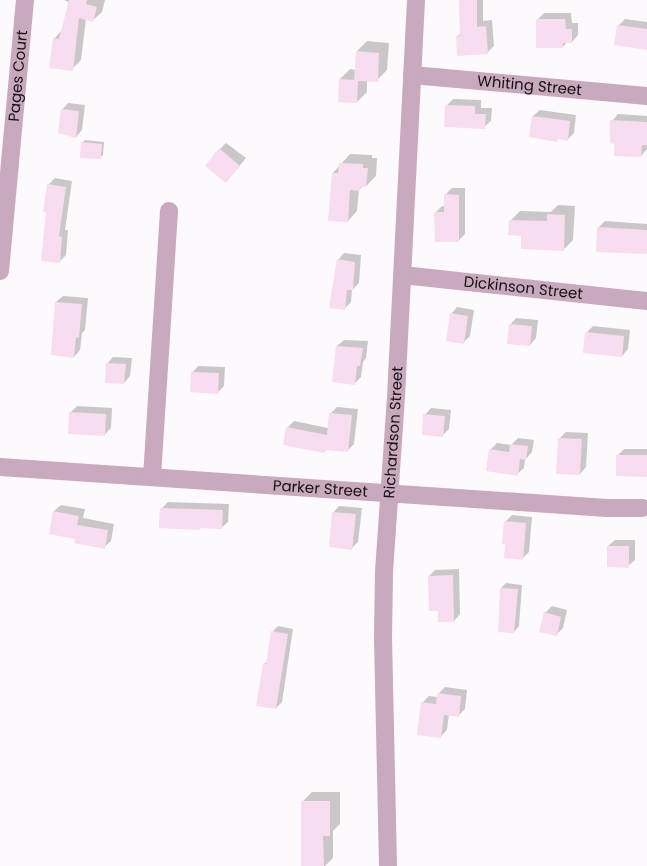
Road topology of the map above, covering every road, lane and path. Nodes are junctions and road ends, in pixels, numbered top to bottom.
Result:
1 (25, 0) edge
2 (416, 0) edge
3 (412, 75) junction
4 (647, 96) edge
5 (169, 211) dead end
6 (0, 271) edge
7 (402, 275) junction
8 (647, 301) edge
9 (0, 467) edge
10 (152, 477) junction
11 (389, 493) junction
12 (642, 508) dead end
13 (388, 866) edge

1 - 6 street, Pages Court
2 - 3 street, Richardson Street
3 - 4 street, Whiting Street
3 - 7 street, Richardson Street
5 - 10 street
7 - 8 street, Dickinson Street
7 - 11 street, Richardson Street
9 - 10 street, Parker Street
10 - 11 street, Parker Street
11 - 12 street, Parker Street
11 - 13 street, Richardson Street

